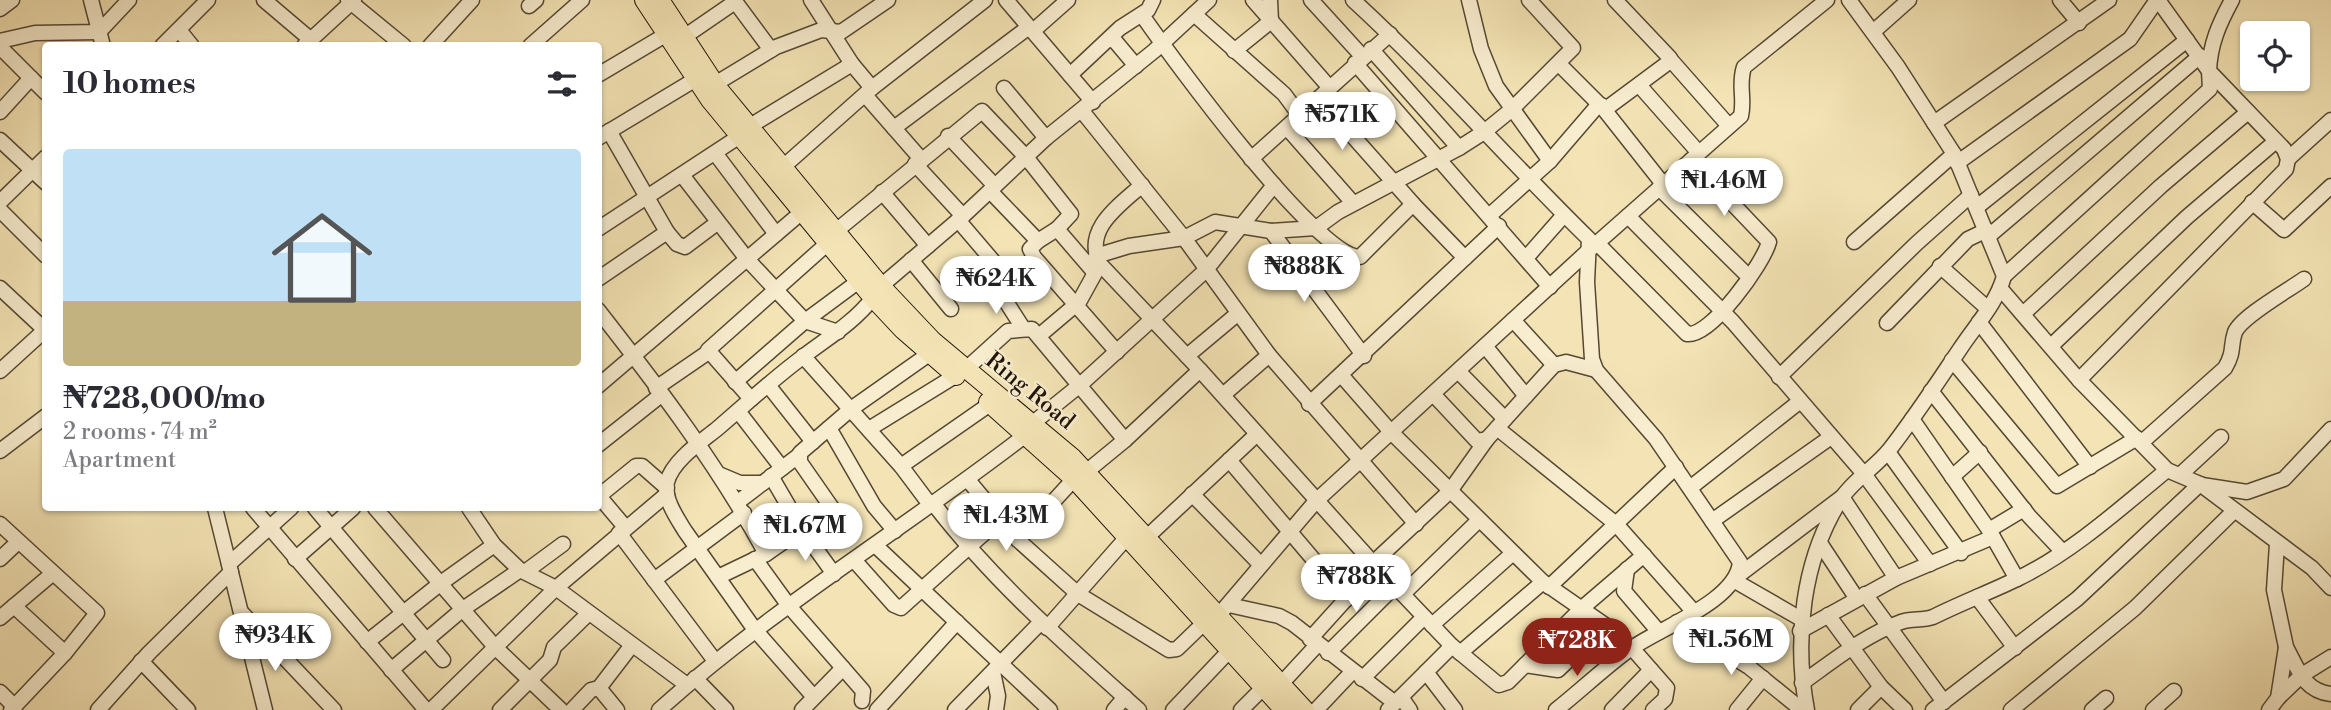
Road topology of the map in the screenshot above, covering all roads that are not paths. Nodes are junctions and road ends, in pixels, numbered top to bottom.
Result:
1 (12, 0) edge
2 (91, 0) edge
3 (129, 0) edge
4 (208, 0) edge
5 (264, 0) edge
6 (472, 0) edge
7 (582, 0) edge
8 (644, 0) edge
9 (660, 0) edge
10 (811, 0) edge
11 (888, 0) edge
12 (985, 0) edge
13 (1006, 0) edge
14 (1068, 0) edge
15 (1153, 0) edge
16 (1209, 0) edge
17 (1253, 0) edge
18 (1270, 0) edge
19 (1311, 0) edge
20 (1353, 0) edge
21 (1483, 0) edge
22 (1529, 0) edge
23 (1615, 0) edge
24 (1827, 0) edge
25 (1849, 0) edge
26 (1909, 0) edge
27 (2060, 0) edge
28 (2109, 0) edge
29 (2157, 0) edge
30 (2232, 0) edge
31 (351, 1) edge
32 (735, 1) edge
33 (872, 5) edge
34 (1470, 5) edge
35 (189, 7) edge
36 (0, 9) edge
37 (1194, 14) junction
38 (1142, 15) junction
39 (1271, 21) junction
40 (2079, 23) junction
41 (1031, 29) junction
42 (179, 30) junction
43 (832, 31) junction
44 (1873, 32) junction
45 (1390, 34) junction
46 (675, 35) junction
47 (101, 39) edge
48 (1110, 40) junction
49 (2187, 40) junction
50 (0, 41) edge
51 (166, 42) edge
52 (189, 42) edge
53 (304, 42) edge
54 (308, 42) edge
55 (399, 42) edge
56 (434, 42) edge
57 (535, 42) edge
58 (1162, 44) junction
59 (0, 47) edge
60 (771, 50) junction
61 (1234, 51) junction
62 (1363, 56) junction
63 (2200, 56) junction
64 (1670, 60) junction
65 (852, 64) junction
66 (1559, 64) junction
67 (1136, 66) junction
68 (2209, 71) junction
69 (602, 73) edge
70 (1070, 75) junction
71 (31, 78) junction
72 (696, 79) junction
73 (715, 84) junction
74 (1639, 85) junction
75 (1004, 88) dead end
76 (1330, 88) junction
77 (42, 89) edge
78 (869, 92) junction
79 (1320, 99) junction
80 (1087, 106) junction
81 (1601, 106) junction
82 (1511, 110) junction
83 (0, 112) edge
84 (2248, 112) junction
85 (1301, 117) junction
86 (2331, 120) edge
87 (1934, 123) junction
88 (1729, 126) junction
89 (894, 128) junction
90 (1288, 129) junction
91 (745, 131) junction
92 (1484, 132) junction
93 (604, 134) edge
94 (948, 136) junction
95 (1046, 138) junction
96 (0, 140) edge
97 (2060, 141) junction
98 (2276, 141) junction
99 (1459, 148) junction
100 (715, 153) junction
101 (1695, 156) junction
102 (1026, 157) junction
103 (1438, 157) junction
104 (1955, 158) junction
105 (1251, 159) junction
106 (2288, 159) junction
107 (42, 161) edge
108 (1550, 161) junction
109 (2078, 161) junction
110 (918, 162) junction
111 (783, 167) junction
112 (31, 171) junction
113 (682, 175) junction
114 (42, 180) edge
115 (1391, 181) junction
116 (1530, 181) junction
117 (1142, 185) junction
118 (1274, 185) junction
119 (1661, 186) junction
120 (2331, 186) edge
121 (993, 188) junction
122 (882, 192) junction
123 (646, 198) junction
124 (1974, 201) junction
125 (0, 202) edge
126 (2252, 202) junction
127 (1353, 203) junction
128 (1413, 204) junction
129 (0, 211) edge
130 (802, 212) junction
131 (1564, 215) junction
132 (1628, 216) junction
133 (960, 218) junction
134 (1495, 221) junction
135 (717, 223) junction
136 (1240, 225) junction
137 (602, 226) edge
138 (1316, 228) junction
139 (1057, 229) junction
140 (1272, 231) junction
141 (667, 232) junction
142 (1988, 233) junction
143 (776, 234) junction
144 (832, 237) junction
145 (1184, 238) junction
146 (1038, 241) junction
147 (1854, 242) dead end
148 (928, 246) junction
149 (1592, 247) junction
150 (42, 252) edge
151 (1465, 258) junction
152 (1527, 258) junction
153 (747, 260) junction
154 (911, 260) junction
155 (993, 261) dead end
156 (1097, 264) junction
157 (1940, 266) junction
158 (1206, 270) junction
159 (602, 276) edge
160 (1748, 276) junction
161 (2304, 279) dead end
162 (859, 281) junction
163 (2002, 282) junction
164 (996, 286) dead end
165 (1550, 287) junction
166 (0, 288) edge
167 (776, 290) junction
168 (877, 292) junction
169 (1076, 304) junction
170 (1987, 308) junction
171 (951, 309) dead end
172 (1724, 313) junction
173 (2023, 314) junction
174 (602, 315) edge
175 (1236, 315) junction
176 (1152, 320) junction
177 (1513, 320) junction
178 (805, 321) junction
179 (1979, 322) junction
180 (1887, 323) dead end
181 (42, 326) edge
182 (1023, 328) junction
183 (614, 330) junction
184 (838, 332) junction
185 (602, 333) edge
186 (42, 334) edge
187 (1040, 335) junction
188 (1485, 346) junction
189 (2051, 346) junction
190 (1117, 352) junction
191 (707, 353) junction
192 (633, 354) junction
193 (929, 354) junction
194 (1269, 355) junction
195 (803, 356) junction
196 (1187, 356) junction
197 (1364, 356) junction
198 (1952, 360) junction
199 (1554, 365) junction
200 (1200, 369) junction
201 (1458, 370) junction
202 (1596, 370) junction
203 (0, 371) edge
204 (960, 372) junction
205 (1342, 376) junction
206 (1779, 377) junction
207 (2079, 380) junction
208 (602, 382) edge
209 (736, 382) junction
210 (768, 385) junction
211 (1080, 385) junction
212 (659, 391) junction
213 (1931, 391) junction
214 (1433, 394) junction
215 (1223, 395) junction
216 (1526, 396) junction
217 (751, 399) junction
218 (1799, 402) junction
219 (990, 404) junction
220 (1309, 404) junction
221 (851, 409) junction
222 (738, 411) junction
223 (42, 419) edge
224 (1912, 419) junction
225 (829, 428) junction
226 (1030, 428) junction
227 (869, 429) junction
228 (1496, 429) junction
229 (2331, 429) edge
230 (1391, 432) junction
231 (1257, 434) junction
232 (1831, 437) junction
233 (2221, 437) dead end
234 (1125, 440) junction
235 (2139, 440) junction
236 (602, 441) edge
237 (813, 442) junction
238 (699, 444) junction
239 (0, 451) edge
240 (1888, 452) junction
241 (1980, 452) junction
242 (798, 456) junction
243 (1229, 460) junction
244 (1361, 460) junction
245 (901, 466) junction
246 (1676, 467) junction
247 (2090, 467) junction
248 (2173, 473) junction
249 (1864, 474) junction
250 (720, 475) junction
251 (772, 475) junction
252 (1080, 475) junction
253 (1952, 477) junction
254 (968, 480) junction
255 (2200, 484) junction
256 (1690, 488) junction
257 (667, 491) junction
258 (1450, 491) junction
259 (602, 494) edge
260 (1192, 494) junction
261 (1842, 496) junction
262 (602, 500) edge
263 (1316, 501) junction
264 (932, 505) junction
265 (741, 508) junction
266 (2024, 509) junction
267 (216, 511) edge
268 (255, 511) edge
269 (287, 511) edge
270 (318, 511) edge
271 (350, 511) edge
272 (378, 511) edge
273 (471, 511) edge
274 (2234, 511) junction
275 (1000, 519) junction
276 (1479, 520) junction
277 (1712, 521) junction
278 (0, 524) edge
279 (1416, 524) junction
280 (1616, 524) junction
281 (268, 527) junction
282 (331, 527) junction
283 (622, 530) junction
284 (803, 531) junction
285 (895, 531) junction
286 (1288, 532) junction
287 (1991, 534) junction
288 (1137, 537) junction
289 (1018, 540) junction
290 (18, 542) junction
291 (1820, 543) junction
292 (563, 544) dead end
293 (2277, 544) junction
294 (494, 545) junction
295 (875, 545) junction
296 (697, 547) junction
297 (968, 548) junction
298 (2062, 550) junction
299 (1513, 553) junction
300 (1961, 553) junction
301 (1644, 555) junction
302 (761, 557) junction
303 (0, 559) edge
304 (295, 559) junction
305 (854, 560) junction
306 (1260, 564) junction
307 (1930, 564) junction
308 (1375, 565) junction
309 (230, 568) junction
310 (1627, 569) junction
311 (523, 571) junction
312 (52, 574) junction
313 (834, 574) junction
314 (718, 577) junction
315 (1737, 578) junction
316 (1896, 578) junction
317 (2017, 579) junction
318 (654, 580) junction
319 (2329, 582) edge
320 (441, 583) junction
321 (1546, 584) junction
322 (556, 588) junction
323 (921, 589) junction
324 (1399, 590) junction
325 (1624, 591) junction
326 (1600, 593) junction
327 (1077, 594) junction
328 (1861, 596) junction
329 (1978, 597) junction
330 (1347, 598) junction
331 (14, 606) junction
332 (789, 606) junction
333 (463, 609) junction
334 (1581, 609) junction
335 (241, 612) junction
336 (1694, 612) junction
337 (403, 613) junction
338 (589, 613) junction
339 (1217, 614) junction
340 (1828, 615) junction
341 (0, 618) edge
342 (1428, 621) junction
343 (957, 622) junction
344 (1677, 622) junction
345 (1044, 625) junction
346 (1605, 625) junction
347 (1800, 625) junction
348 (1888, 627) junction
349 (755, 630) junction
350 (1659, 632) junction
351 (426, 640) junction
352 (367, 642) junction
353 (632, 645) junction
354 (1318, 646) junction
355 (2286, 647) junction
356 (496, 648) junction
357 (1853, 648) junction
358 (2015, 648) junction
359 (1231, 649) junction
360 (1630, 649) junction
361 (1456, 650) junction
362 (65, 653) junction
363 (2331, 657) edge
364 (443, 660) dead end
365 (141, 661) junction
366 (715, 661) junction
367 (1525, 665) junction
368 (843, 668) junction
369 (997, 668) junction
370 (391, 670) junction
371 (1651, 670) junction
372 (1426, 672) junction
373 (1357, 675) junction
374 (2302, 675) junction
375 (1763, 678) junction
376 (530, 681) junction
377 (691, 681) junction
378 (1802, 683) junction
379 (1273, 686) junction
380 (1881, 687) junction
381 (599, 688) junction
382 (2174, 691) dead end
383 (0, 692) edge
384 (2331, 694) edge
385 (813, 696) junction
386 (1125, 697) junction
387 (2106, 698) dead end
388 (1394, 703) edge
389 (2274, 704) edge
390 (1939, 706) edge
391 (105, 707) edge
392 (862, 707) edge
393 (2022, 707) edge
394 (13, 708) edge
395 (1178, 708) edge
396 (188, 710) edge
397 (265, 710) edge
398 (334, 710) edge
399 (428, 710) edge
400 (500, 710) edge
401 (561, 710) edge
402 (572, 710) edge
403 (618, 710) edge
404 (659, 710) edge
405 (726, 710) edge
406 (802, 710) edge
407 (877, 710) edge
408 (956, 710) edge
409 (996, 710) edge
410 (1051, 710) edge
411 (1114, 710) edge
412 (1139, 710) edge
413 (1241, 710) edge
414 (1284, 710) edge
415 (1305, 710) edge
416 (1316, 710) edge
417 (1410, 710) edge
418 (1455, 710) edge
419 (1556, 710) edge
420 (1612, 710) edge
421 (1653, 710) edge
422 (1737, 710) edge
423 (1801, 710) edge
424 (1807, 710) edge
425 (1858, 710) edge
426 (1905, 710) edge
427 (2092, 710) edge
428 (2153, 710) edge

1 - 36 street
2 - 47 street
3 - 47 street
4 - 35 street
5 - 53 street
6 - 56 street
7 - 57 street
8 - 46 main road, Ring Road
9 - 46 main road, Ring Road
10 - 43 street
11 - 33 street
12 - 78 street
13 - 41 street
14 - 41 street
15 - 38 street
16 - 37 street
17 - 39 street
18 - 39 street
19 - 62 street
20 - 45 street
21 - 34 street
22 - 66 street
23 - 64 street
24 - 88 street
25 - 44 street
26 - 44 street
27 - 40 street
28 - 40 street
29 - 49 street
29 - 104 street
30 - 68 street
31 - 54 street
31 - 55 street
32 - 46 street
32 - 60 street
33 - 43 street
34 - 82 street
35 - 42 street
37 - 58 street
37 - 61 street
38 - 48 street
38 - 58 street
39 - 61 street
39 - 76 street
40 - 87 street
41 - 70 street
41 - 89 street
42 - 51 street
42 - 52 street
43 - 60 street
43 - 65 street
44 - 87 street
45 - 62 street
45 - 92 street
46 - 69 street
46 - 72 main road, Ring Road
46 - 73 main road, Ring Road
47 - 50 street
48 - 67 street
48 - 70 street
49 - 63 street
49 - 97 street
58 - 67 street
58 - 105 street
59 - 71 street
60 - 73 street
61 - 85 street
62 - 76 street
62 - 99 street
62 - 103 street
63 - 68 street
63 - 109 street
64 - 74 street
64 - 88 street
65 - 78 street
65 - 91 street
66 - 81 street
66 - 82 street
67 - 80 street
68 - 84 street
68 - 163 street
70 - 80 street
71 - 77 street
71 - 83 street
72 - 91 main road, Ring Road
72 - 93 street
73 - 91 main road, Ring Road
74 - 81 street
74 - 101 street
75 - 95 street
76 - 79 street
78 - 89 street
78 - 111 street
79 - 85 street
79 - 115 street
80 - 95 street
80 - 117 street
81 - 108 street
81 - 119 street
82 - 92 street
82 - 108 street
84 - 98 street
84 - 173 street
85 - 90 street
86 - 106 street
87 - 104 street
88 - 101 street
89 - 110 street
90 - 105 street
90 - 127 street
91 - 100 street
91 - 111 main road, Ring Road
91 - 130 main road, Ring Road
92 - 99 street
92 - 116 street
93 - 123 street
94 - 102 street
94 - 110 street
94 - 121 street
95 - 102 street
96 - 112 street
97 - 109 street
97 - 124 street
98 - 106 street
98 - 189 street
99 - 103 street
100 - 113 street
100 - 143 street
101 - 119 street
101 - 160 street
102 - 121 street
102 - 139 street
103 - 115 street
103 - 134 street
104 - 124 street
104 - 147 street
105 - 118 street
106 - 126 street
107 - 112 street
108 - 116 street
109 - 142 street
110 - 122 street
110 - 133 street
111 - 144 main road, Ring Road
112 - 114 street
112 - 125 street
113 - 123 street
113 - 135 street
115 - 127 street
115 - 128 street
116 - 131 street
116 - 134 street
117 - 145 street
117 - 156 street
118 - 136 street
118 - 138 street
119 - 132 street
119 - 160 street
120 - 126 street
121 - 133 street
121 - 146 street
122 - 144 street
122 - 148 street
123 - 137 street
123 - 141 street
124 - 142 street
124 - 206 street
126 - 207 street
127 - 138 street
128 - 138 street
128 - 151 street
129 - 150 street
130 - 143 street
130 - 144 main road, Ring Road
131 - 149 street
131 - 152 street
132 - 149 street
132 - 172 street
133 - 148 street
133 - 155 street
134 - 151 street
134 - 152 street
135 - 141 street
135 - 153 street
136 - 140 street
136 - 145 street
136 - 158 street
138 - 140 street
139 - 146 street
139 - 156 street
140 - 197 street
141 - 159 street
142 - 157 street
142 - 163 street
143 - 153 street
144 - 162 main road, Ring Road
144 - 167 street
144 - 168 main road, Ring Road
145 - 156 street
145 - 158 street
146 - 169 street
148 - 154 street
149 - 165 street
149 - 172 street
149 - 202 street
151 - 197 street
152 - 165 street
153 - 167 street
153 - 192 street
154 - 168 street
154 - 171 street
156 - 169 street
156 - 176 street
157 - 170 street
157 - 180 street
158 - 175 street
158 - 176 street
160 - 172 street
161 - 235 street
162 - 168 main road, Ring Road
162 - 178 street
163 - 170 street
163 - 173 street
164 - 182 street
165 - 177 street
166 - 181 street
167 - 178 street
167 - 191 street
168 - 184 street
168 - 193 main road, Ring Road
168 - 204 main road, Ring Road
169 - 187 street
169 - 190 street
170 - 179 street
172 - 206 street
173 - 189 street
174 - 183 street
175 - 194 street
175 - 196 street
176 - 190 street
176 - 196 street
177 - 188 street
177 - 199 street
178 - 184 street
178 - 209 street
179 - 198 street
179 - 247 street
182 - 187 street
182 - 204 street
183 - 185 street
183 - 192 street
184 - 195 street
186 - 203 street
187 - 211 street
188 - 201 street
188 - 216 street
189 - 207 street
190 - 211 street
191 - 209 street
191 - 212 street
192 - 208 street
192 - 212 street
193 - 204 main road, Ring Road
193 - 221 street
194 - 215 street
194 - 220 street
195 - 210 street
195 - 221 street
196 - 200 street
197 - 205 street
198 - 213 street
198 - 247 street
199 - 202 street
199 - 216 street
200 - 215 street
200 - 234 street
201 - 214 street
201 - 228 street
202 - 246 street
204 - 219 main road, Ring Road
204 - 226 main road, Ring Road
204 - 227 street
205 - 220 street
205 - 230 street
206 - 218 street
207 - 235 street
209 - 217 street
210 - 217 street
210 - 237 street
211 - 226 street
211 - 234 street
212 - 236 street
212 - 238 street
213 - 224 street
213 - 241 street
214 - 228 street
214 - 230 street
215 - 231 street
216 - 228 street
217 - 222 street
218 - 232 street
218 - 256 street
219 - 226 main road, Ring Road
219 - 245 street
220 - 244 street
221 - 225 street
221 - 227 street
222 - 238 street
222 - 251 street
223 - 239 street
224 - 240 street
224 - 253 street
225 - 237 street
225 - 285 street
226 - 252 main road, Ring Road
226 - 254 street
227 - 245 street
228 - 258 street
228 - 280 street
229 - 255 street
230 - 244 street
230 - 258 street
231 - 243 street
231 - 263 street
232 - 249 street
232 - 277 street
233 - 248 street
234 - 252 street
235 - 247 street
235 - 248 street
237 - 242 street
238 - 250 street
238 - 257 street
240 - 249 street
240 - 300 street
241 - 253 street
241 - 266 street
242 - 251 street
242 - 284 street
243 - 260 street
243 - 286 street
244 - 263 street
244 - 279 street
245 - 264 street
246 - 256 street
246 - 280 street
248 - 255 street
248 - 298 street
249 - 261 street
249 - 307 street
250 - 251 street
250 - 265 street
251 - 265 street
251 - 284 street
252 - 288 main road, Ring Road
252 - 289 street
253 - 287 street
254 - 264 street
254 - 275 street
255 - 274 street
255 - 358 street
256 - 277 street
257 - 259 street
257 - 283 street
257 - 296 street
258 - 276 street
258 - 279 street
260 - 288 street
260 - 306 street
261 - 291 street
261 - 315 street
261 - 316 street
262 - 283 street
263 - 286 street
263 - 308 street
264 - 285 street
264 - 297 street
265 - 296 street
265 - 302 street
266 - 287 street
266 - 298 street
267 - 309 street
268 - 281 street
269 - 281 street
270 - 282 street
271 - 282 street
272 - 320 street
273 - 294 street
274 - 293 street
274 - 393 street
275 - 289 street
275 - 297 street
276 - 299 street
276 - 324 street
277 - 315 street
278 - 290 street
279 - 308 street
280 - 301 street
280 - 321 street
281 - 304 street
281 - 309 street
282 - 304 street
282 - 337 street
283 - 318 street
283 - 322 street
284 - 302 street
284 - 313 street
285 - 295 street
286 - 306 street
286 - 330 street
287 - 300 street
287 - 317 street
288 - 327 street
288 - 339 main road, Ring Road
289 - 327 street
290 - 303 street
290 - 312 street
291 - 328 street
291 - 347 street
292 - 311 street
293 - 319 street
293 - 355 street
294 - 311 street
294 - 320 street
295 - 305 street
295 - 323 street
296 - 314 street
296 - 318 street
297 - 323 street
297 - 345 street
298 - 317 street
299 - 321 street
299 - 342 street
300 - 307 street
301 - 310 street
301 - 336 street
302 - 314 street
302 - 332 street
304 - 352 street
305 - 313 street
305 - 323 street
306 - 339 street
307 - 316 street
308 - 324 street
308 - 330 street
309 - 335 street
309 - 365 street
310 - 325 street
310 - 326 street
311 - 322 street
311 - 333 street
312 - 331 street
312 - 362 street
313 - 332 street
314 - 349 street
315 - 336 street
315 - 347 street
316 - 328 street
317 - 329 street
318 - 366 street
320 - 333 street
320 - 337 street
321 - 334 street
321 - 361 street
322 - 338 street
322 - 356 street
323 - 343 street
324 - 342 street
324 - 354 street
325 - 326 street
325 - 350 street
326 - 334 street
327 - 339 street
327 - 345 street
328 - 340 street
328 - 348 street
329 - 348 street
329 - 358 street
330 - 354 street
331 - 341 street
331 - 362 street
332 - 349 street
332 - 368 street
333 - 351 street
333 - 356 street
334 - 346 street
334 - 367 street
335 - 397 street
335 - 398 street
336 - 344 street
337 - 351 street
337 - 352 street
338 - 353 street
338 - 376 street
339 - 354 street
339 - 359 main road, Ring Road
339 - 379 main road, Ring Road
340 - 347 street
340 - 357 street
342 - 361 street
342 - 373 street
343 - 369 street
343 - 407 street
344 - 350 street
344 - 375 street
345 - 369 street
345 - 386 street
346 - 360 street
346 - 367 street
347 - 378 street
348 - 357 street
348 - 390 street
349 - 366 street
349 - 385 street
350 - 360 street
351 - 364 street
351 - 370 street
352 - 370 street
353 - 377 street
353 - 381 street
354 - 373 street
354 - 379 street
355 - 374 street
355 - 389 street
356 - 376 street
356 - 399 street
357 - 378 street
357 - 380 street
358 - 390 street
359 - 379 main road, Ring Road
359 - 395 street
360 - 371 street
360 - 419 street
361 - 367 street
361 - 372 street
362 - 394 street
363 - 374 street
365 - 391 street
365 - 396 street
366 - 377 street
368 - 385 street
368 - 392 street
369 - 408 street
369 - 409 street
369 - 410 street
370 - 399 street
371 - 420 street
371 - 421 street
372 - 388 street
372 - 418 street
373 - 388 street
373 - 416 street
374 - 384 street
374 - 389 street
375 - 422 street
375 - 423 street
376 - 400 street
376 - 401 street
377 - 404 street
377 - 405 street
378 - 424 street
379 - 413 street
379 - 414 main road, Ring Road
379 - 415 main road, Ring Road
380 - 425 street
380 - 426 street
381 - 402 street
381 - 403 street
382 - 428 street
383 - 394 street
385 - 406 street
386 - 411 street
386 - 412 street
387 - 427 street
388 - 417 street

